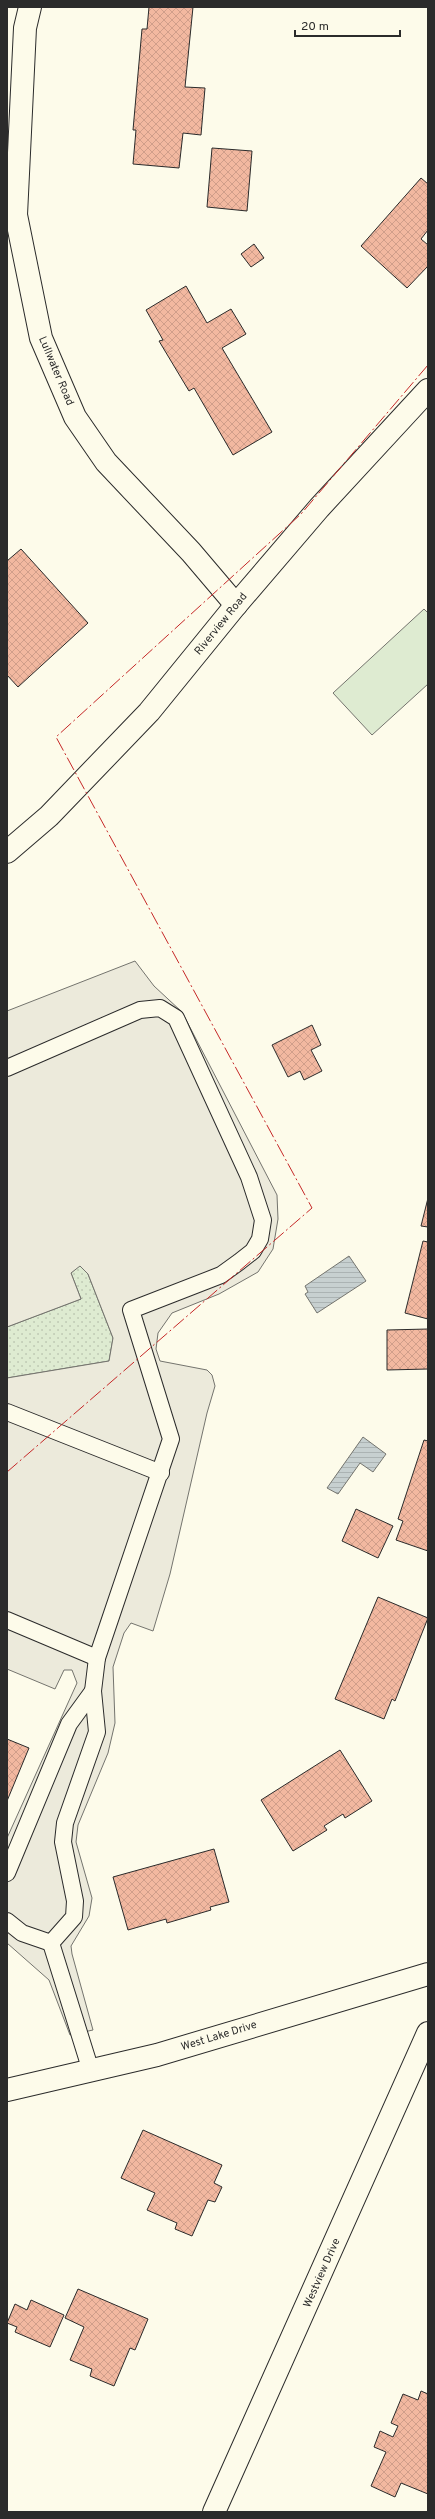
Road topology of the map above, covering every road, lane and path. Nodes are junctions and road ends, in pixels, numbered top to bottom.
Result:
1 (30, 7) edge
2 (428, 390) edge
3 (236, 605) junction
4 (7, 852) edge
5 (7, 1068) edge
6 (7, 1412) edge
7 (161, 1473) junction
8 (7, 1620) edge
9 (97, 1658) junction
10 (93, 1691) junction
11 (7, 1873) edge
12 (7, 1921) edge
13 (51, 1943) junction
14 (428, 1974) edge
15 (428, 2033) edge
16 (91, 2072) junction
17 (7, 2090) edge
18 (214, 2512) edge

1 - 3 street, Lullwater Road
2 - 3 street, Riverview Road
3 - 4 street, Riverview Road
5 - 7 lane
6 - 7 lane
7 - 9 lane
8 - 9 lane
9 - 10 lane
10 - 11 lane
10 - 13 lane
12 - 13 lane
13 - 16 lane
14 - 16 street, West Lake Drive
15 - 18 street, Westview Drive
16 - 17 street, West Lake Drive

